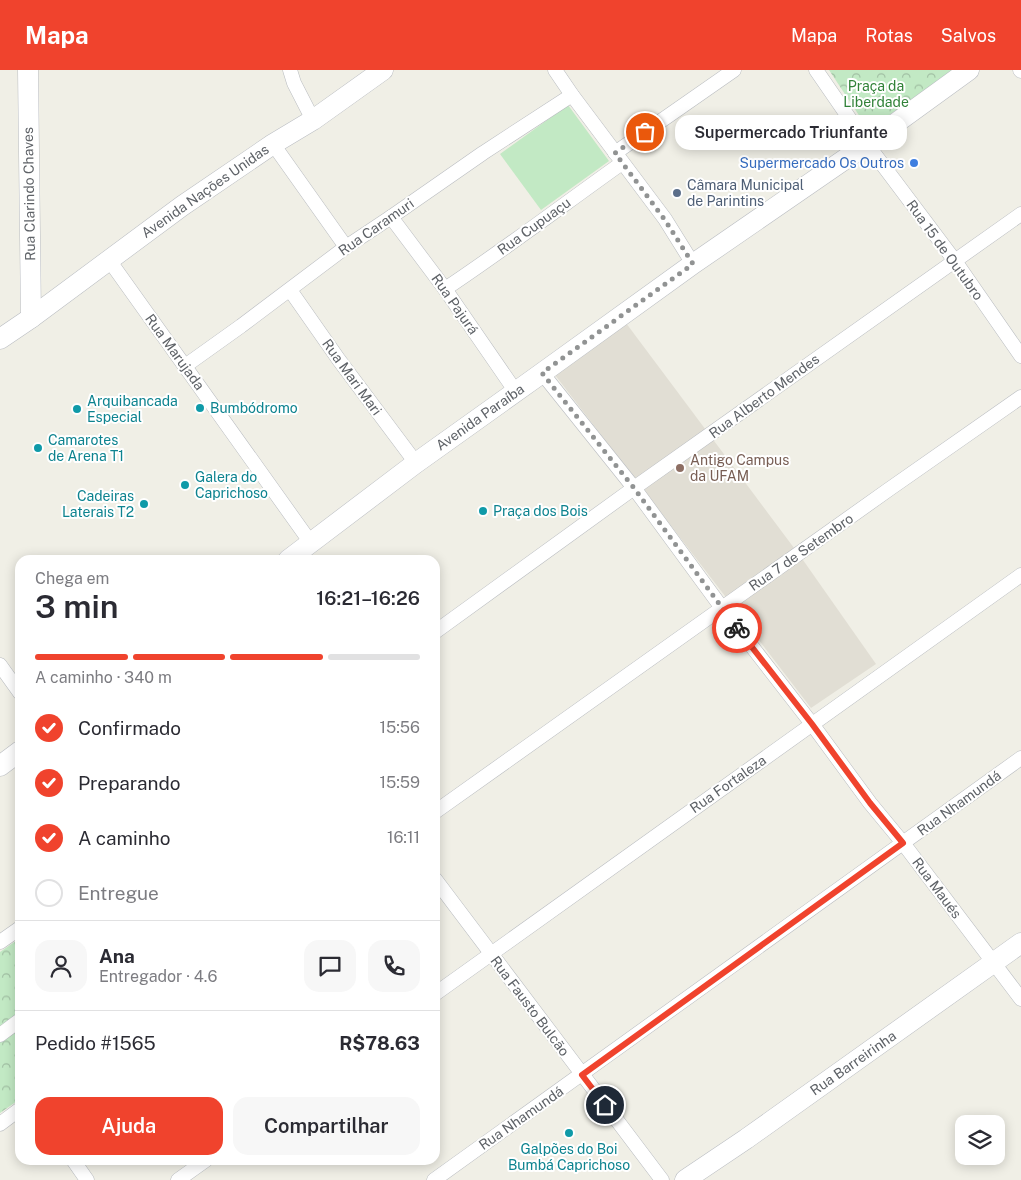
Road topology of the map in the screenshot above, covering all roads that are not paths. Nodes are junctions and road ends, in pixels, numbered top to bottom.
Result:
1 (28, 70) edge
2 (290, 70) edge
3 (383, 70) edge
4 (555, 70) edge
5 (734, 70) edge
6 (816, 70) edge
7 (969, 70) edge
8 (572, 95) junction
9 (313, 120) junction
10 (273, 144) junction
11 (867, 144) junction
12 (618, 158) junction
13 (1021, 214) edge
14 (391, 217) junction
15 (346, 247) junction
16 (109, 260) junction
17 (955, 261) junction
18 (693, 264) junction
19 (445, 289) junction
20 (290, 290) junction
21 (31, 318) junction
22 (0, 328) edge
23 (0, 339) edge
24 (1021, 356) edge
25 (185, 366) junction
26 (542, 373) junction
27 (516, 392) junction
28 (1021, 397) edge
29 (416, 463) junction
30 (634, 488) junction
31 (311, 543) junction
32 (295, 555) edge
33 (1021, 575) edge
34 (722, 608) junction
35 (440, 628) edge
36 (0, 665) edge
37 (15, 686) edge
38 (812, 724) junction
39 (15, 755) edge
40 (1021, 758) edge
41 (0, 766) edge
42 (440, 808) edge
43 (903, 843) junction
44 (440, 886) edge
45 (15, 932) edge
46 (0, 942) edge
47 (1021, 943) edge
48 (490, 953) junction
49 (993, 963) junction
50 (440, 990) edge
51 (1021, 999) edge
52 (15, 1024) edge
53 (0, 1035) edge
54 (582, 1075) junction
55 (15, 1113) edge
56 (0, 1124) edge
57 (78, 1165) edge
58 (199, 1165) edge
59 (88, 1180) edge
60 (178, 1180) edge
61 (434, 1180) edge
62 (662, 1180) edge
63 (684, 1180) edge

1 - 21 street, Rua Clarindo Chaves
2 - 9 street
3 - 9 street, Avenida Nações Unidas
4 - 8 street
5 - 12 street, Rua Cupuaçu
6 - 11 street, Rua 15 de Outubro
7 - 11 street, Avenida Paraíba
8 - 12 street
8 - 14 street, Rua Caramuri
9 - 10 street, Avenida Nações Unidas
10 - 15 street
10 - 16 street, Avenida Nações Unidas
11 - 17 street, Rua 15 de Outubro
11 - 18 street, Avenida Paraíba
12 - 18 street
12 - 19 street, Rua Cupuaçu
13 - 17 street, Rua Alberto Mendes
14 - 15 street, Rua Caramuri
14 - 19 street, Rua Pajurá
15 - 20 street, Rua Caramuri
16 - 21 street, Avenida Nações Unidas
16 - 25 street, Rua Marujada
17 - 24 street, Rua 15 de Outubro
17 - 30 street, Rua Alberto Mendes
18 - 26 street, Avenida Paraíba
19 - 27 street, Rua Pajurá
20 - 25 street, Rua Caramuri
20 - 29 street, Rua Mari Mari
21 - 22 street
21 - 23 street, Avenida Nações Unidas
25 - 31 street, Rua Marujada
26 - 27 street, Avenida Paraíba
26 - 30 street, Rua Maués
27 - 29 street, Avenida Paraíba
28 - 34 street, Rua 7 de Setembro
29 - 31 street, Avenida Paraíba
30 - 34 street, Rua Maués
30 - 35 street, Rua Alberto Mendes
31 - 32 street, Avenida Paraíba
33 - 38 street, Rua Fortaleza
34 - 38 street, Rua Maués
34 - 42 street, Rua 7 de Setembro
36 - 37 street
38 - 43 street, Rua Maués
38 - 48 street, Rua Fortaleza
39 - 41 street
40 - 43 street, Rua Nhamundá
43 - 49 street, Rua Maués
43 - 54 street, Rua Nhamundá
44 - 48 street, Rua Fausto Bulcão
45 - 46 street
47 - 49 street, Rua Barreirinha
48 - 50 street, Rua Fortaleza
48 - 54 street, Rua Fausto Bulcão
49 - 51 street, Rua Maués
49 - 63 street, Rua Barreirinha
52 - 53 street
54 - 61 street, Rua Nhamundá
54 - 62 street, Rua Fausto Bulcão
55 - 56 street
57 - 59 street
58 - 60 street

